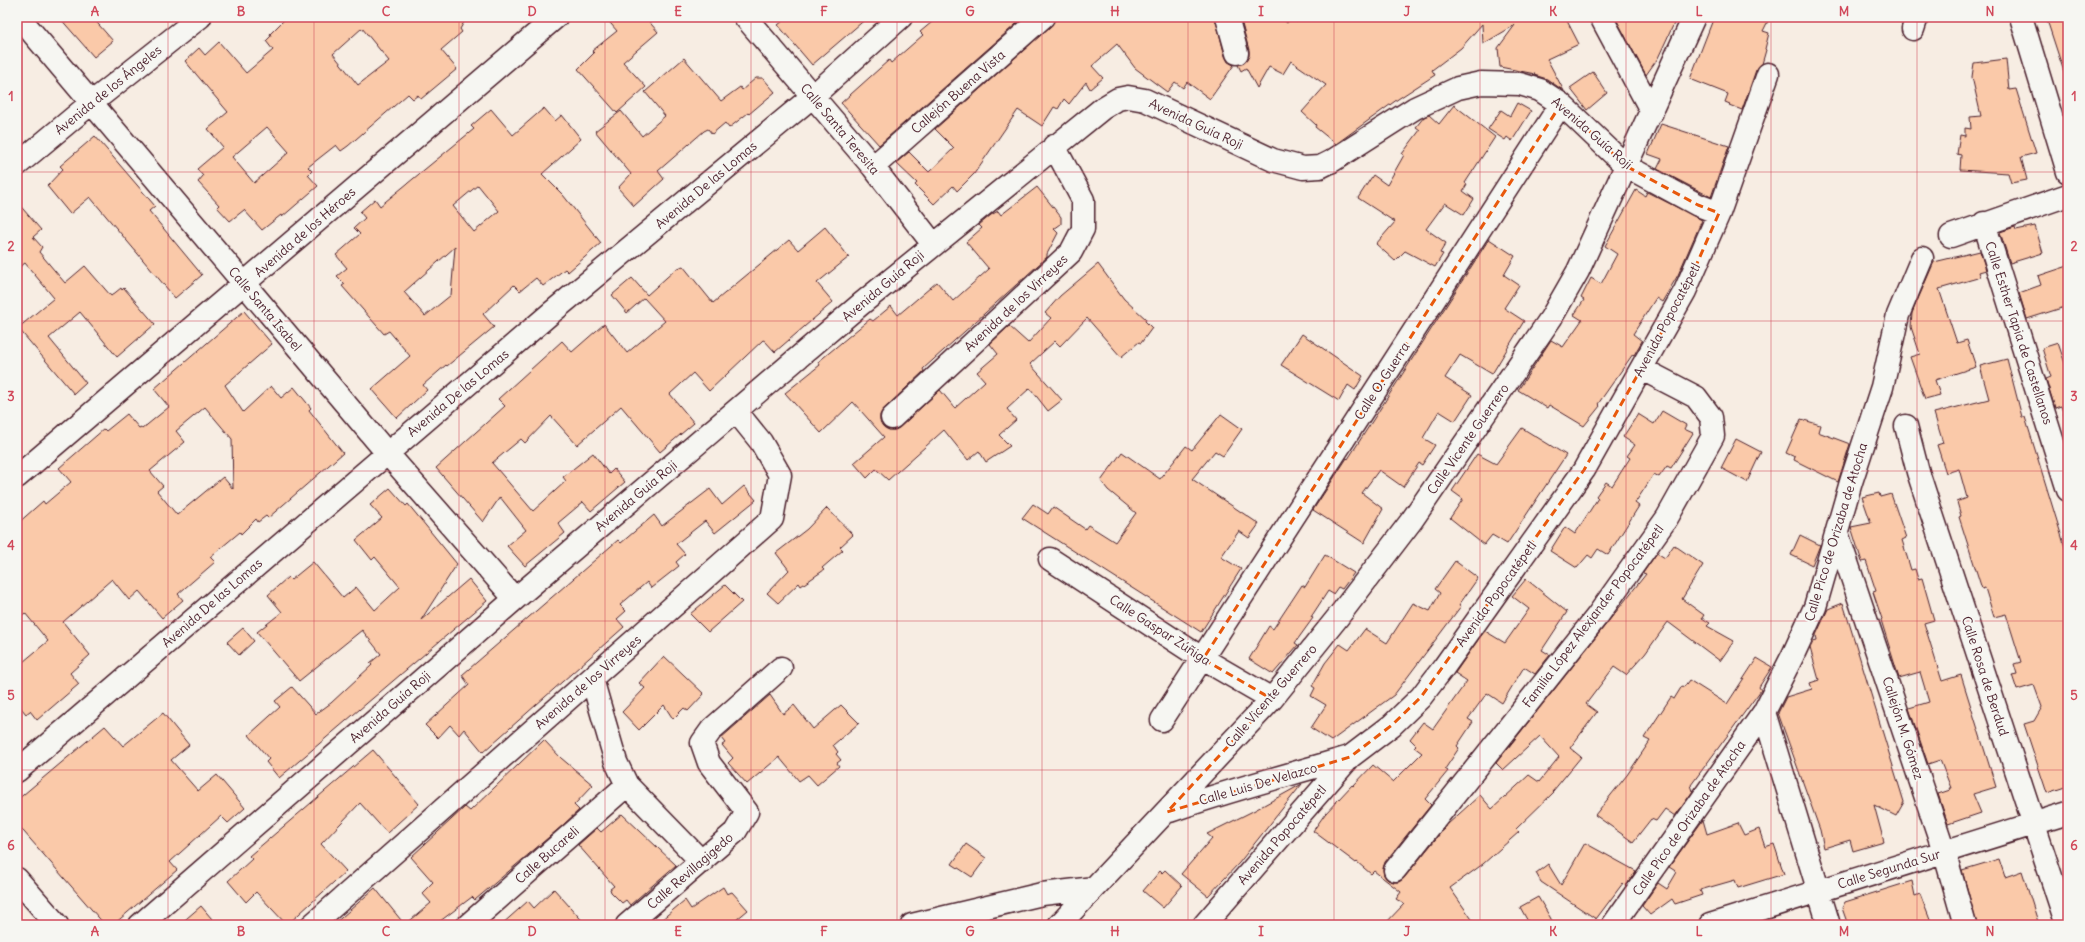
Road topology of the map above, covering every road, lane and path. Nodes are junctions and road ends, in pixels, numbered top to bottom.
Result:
1 (19, 17) edge
2 (200, 17) edge
3 (556, 17) edge
4 (745, 17) edge
5 (902, 17) edge
6 (1043, 17) edge
7 (1227, 17) edge
8 (1602, 17) edge
9 (1694, 17) edge
10 (2021, 17) edge
11 (1237, 53) dead end
12 (1768, 74) dead end
13 (813, 96) junction
14 (90, 104) junction
15 (1561, 104) junction
16 (1652, 112) junction
17 (1054, 146) junction
18 (17, 165) edge
19 (1626, 166) junction
20 (873, 167) junction
21 (2068, 172) edge
22 (2068, 195) edge
23 (1719, 213) junction
24 (1984, 223) junction
25 (1951, 236) dead end
26 (933, 244) junction
27 (1922, 258) dead end
28 (244, 284) junction
29 (1642, 369) junction
30 (736, 411) junction
31 (892, 418) dead end
32 (1906, 426) dead end
33 (387, 453) junction
34 (17, 477) edge
35 (2068, 490) edge
36 (1837, 533) junction
37 (1050, 559) dead end
38 (515, 599) junction
39 (1203, 659) junction
40 (781, 668) dead end
41 (592, 679) junction
42 (1272, 700) junction
43 (1764, 712) junction
44 (1162, 720) dead end
45 (1350, 757) junction
46 (17, 771) edge
47 (627, 785) junction
48 (1167, 812) junction
49 (2068, 812) edge
50 (2034, 823) junction
51 (1944, 851) junction
52 (702, 862) junction
53 (1395, 870) dead end
54 (17, 879) edge
55 (1094, 888) junction
56 (1819, 890) junction
57 (1722, 923) edge
58 (57, 925) edge
59 (140, 925) edge
60 (312, 925) edge
61 (468, 925) edge
62 (627, 925) edge
63 (912, 925) edge
64 (1059, 925) edge
65 (1204, 925) edge
66 (1613, 925) edge
67 (1829, 925) edge
68 (1965, 925) edge
69 (2067, 925) edge

1 - 14 street, Calle Santa Isabel
2 - 14 street, Avenida de los Ángeles
3 - 28 street, Avenida de los Héroes
4 - 13 street, Calle Santa Teresita
5 - 13 street, Avenida De las Lomas
6 - 20 street, Callejón Buena Vista
7 - 11 street
8 - 16 street
9 - 16 street, Calle Vicente Guerrero
10 - 21 street
12 - 23 street, Avenida Popocatépetl
13 - 20 street, Calle Santa Teresita
13 - 33 street, Avenida De las Lomas
14 - 18 street, Avenida de los Ángeles
14 - 28 street, Calle Santa Isabel
15 - 17 street, Avenida Guía Roji
15 - 19 street, Avenida Guía Roji
15 - 39 street, Calle O. Guerra
16 - 19 street, Calle Vicente Guerrero
17 - 26 street, Avenida Guía Roji
17 - 31 street, Avenida de los Virreyes
19 - 23 street, Avenida Guía Roji
19 - 42 street, Calle Vicente Guerrero
20 - 26 street, Calle Santa Teresita
22 - 24 street
23 - 29 street, Avenida Popocatépetl
24 - 25 street
24 - 35 street, Calle Esther Tapia de Castellanos
26 - 30 street, Avenida Guía Roji
27 - 36 street, Calle Pico de Orizaba de Atocha
28 - 33 street, Calle Santa Isabel
28 - 34 street, Avenida de los Héroes
29 - 45 street, Avenida Popocatépetl
29 - 53 street, Familia López Alexjander Popocatépetl
30 - 38 street, Avenida Guía Roji
30 - 41 street, Avenida de los Virreyes
32 - 50 street, Calle Rosa de Berdud
33 - 38 street, Calle Santa Isabel
33 - 46 street, Avenida De las Lomas
36 - 43 street, Calle Pico de Orizaba de Atocha
36 - 51 street, Callejón M. Gómez
37 - 39 street, Calle Gaspar Zúñiga
38 - 59 street, Avenida Guía Roji
39 - 42 street, Calle Gaspar Zúñiga
39 - 44 street, Calle O. Guerra
40 - 52 street, Calle Revillagigedo
41 - 47 street
41 - 60 street, Avenida de los Virreyes
42 - 48 street, Calle Vicente Guerrero
43 - 56 street
43 - 66 street, Calle Pico de Orizaba de Atocha
45 - 48 street, Calle Luis De Velazco
45 - 65 street, Avenida Popocatépetl
47 - 52 street
47 - 61 street, Calle Bucareli
48 - 55 street
49 - 50 street, Calle Segunda Sur
50 - 51 street, Calle Segunda Sur
50 - 69 street, Calle Rosa de Berdud
51 - 56 street, Calle Segunda Sur
51 - 68 street, Callejón M. Gómez
52 - 62 street, Calle Revillagigedo
54 - 58 street
55 - 63 street
55 - 64 street
56 - 57 street, Calle Segunda Sur
56 - 67 street

